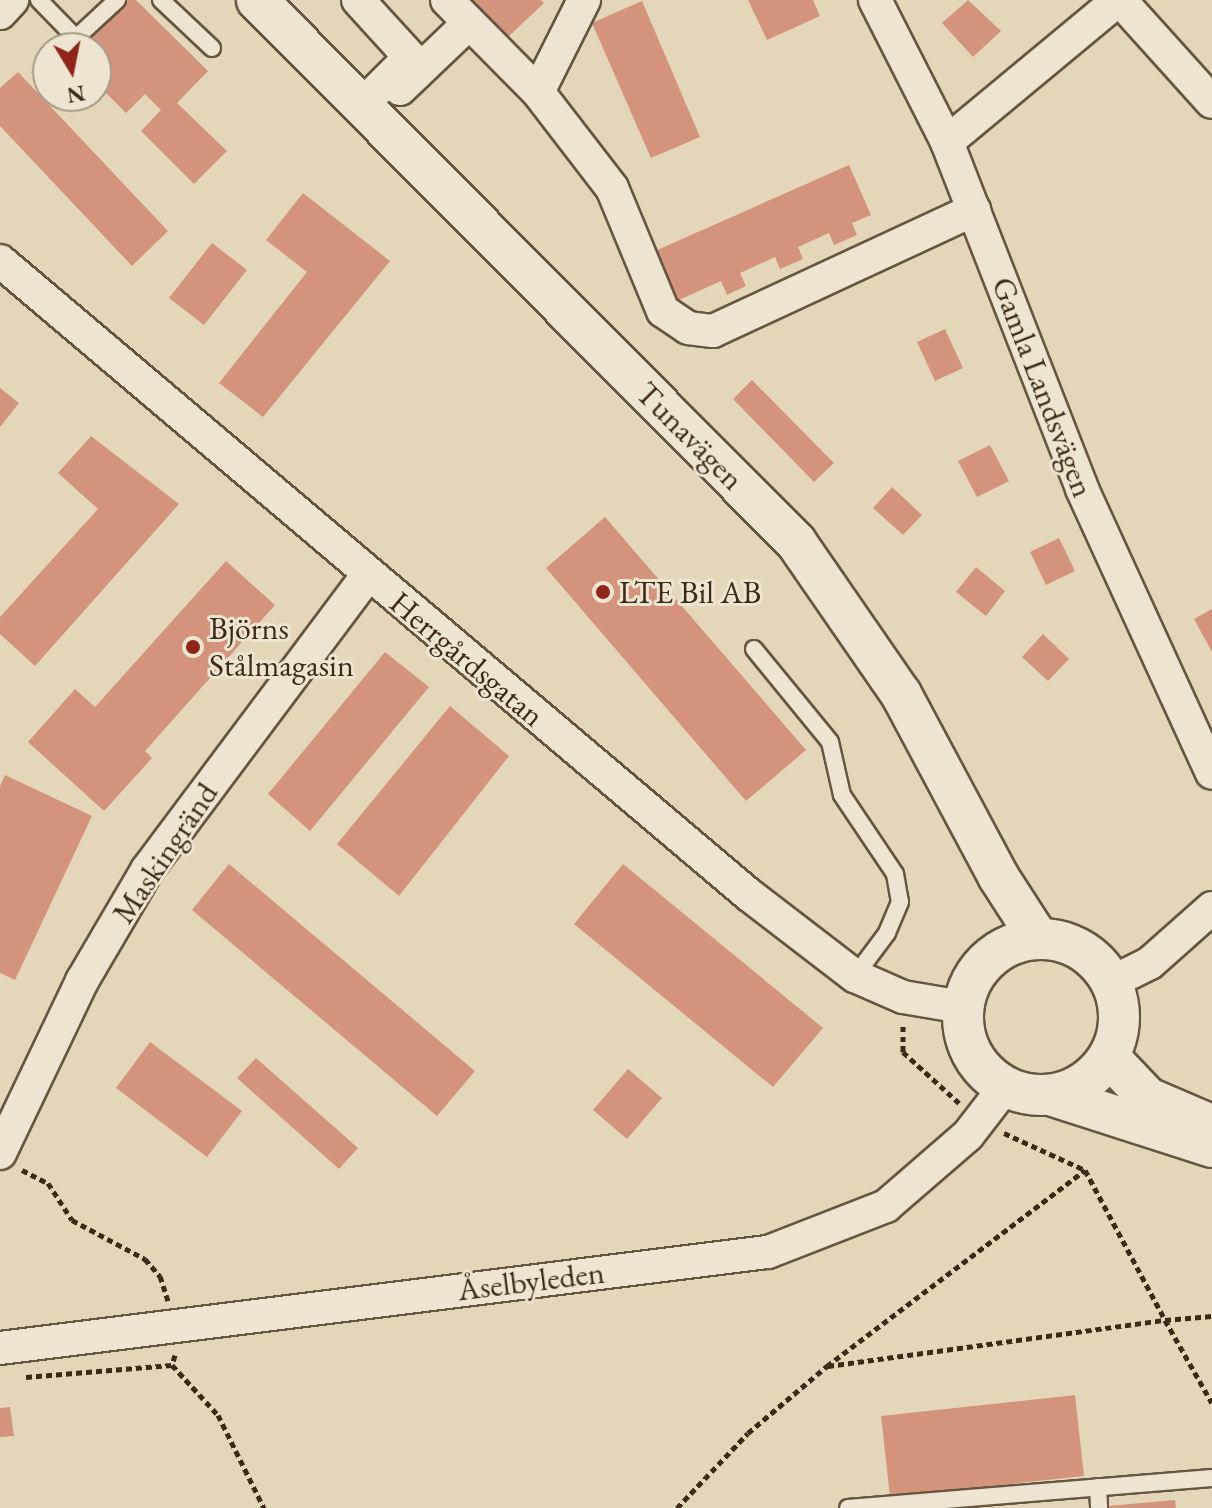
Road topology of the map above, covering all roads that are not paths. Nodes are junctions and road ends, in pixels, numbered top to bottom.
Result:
1 (12, 0) edge
2 (39, 0) edge
3 (117, 0) edge
4 (161, 0) edge
5 (257, 0) edge
6 (358, 0) edge
7 (447, 0) edge
8 (584, 0) edge
9 (875, 0) edge
10 (1119, 0) edge
11 (0, 13) edge
12 (469, 23) junction
13 (212, 48) dead end
14 (538, 92) junction
15 (1212, 102) edge
16 (367, 111) junction
17 (947, 142) junction
18 (974, 210) junction
19 (0, 261) edge
20 (367, 576) junction
21 (754, 649) dead end
22 (1212, 773) edge
23 (1212, 908) edge
24 (1038, 938) junction
25 (855, 976) junction
26 (1112, 982) junction
27 (962, 1007) junction
28 (1109, 1057) junction
29 (1005, 1087) junction
30 (1050, 1095) junction
31 (1212, 1125) edge
32 (1212, 1147) edge
33 (0, 1153) edge
34 (0, 1348) edge
35 (1212, 1478) edge
36 (1098, 1487) junction
37 (848, 1508) edge
38 (1099, 1508) edge

1 - 11 street
2 - 3 lane
4 - 13 lane
5 - 16 street, Tunavägen
6 - 16 street
7 - 12 street
8 - 14 street
9 - 17 street, Gamla Landsvägen
10 - 15 street
10 - 17 street
12 - 14 street
12 - 16 street
14 - 18 street
16 - 24 street, Tunavägen
17 - 18 street, Gamla Landsvägen
18 - 22 street, Gamla Landsvägen
19 - 20 street, Herrgårdsgatan
20 - 25 street, Herrgårdsgatan
20 - 33 street, Maskingränd
21 - 25 lane
23 - 26 street
24 - 26 street
24 - 27 street
25 - 27 street, Herrgårdsgatan
26 - 28 street
27 - 29 street
28 - 30 street
28 - 31 street
29 - 30 street
29 - 34 street, Åselbyleden
30 - 32 street
35 - 36 lane
36 - 37 lane
36 - 38 lane

